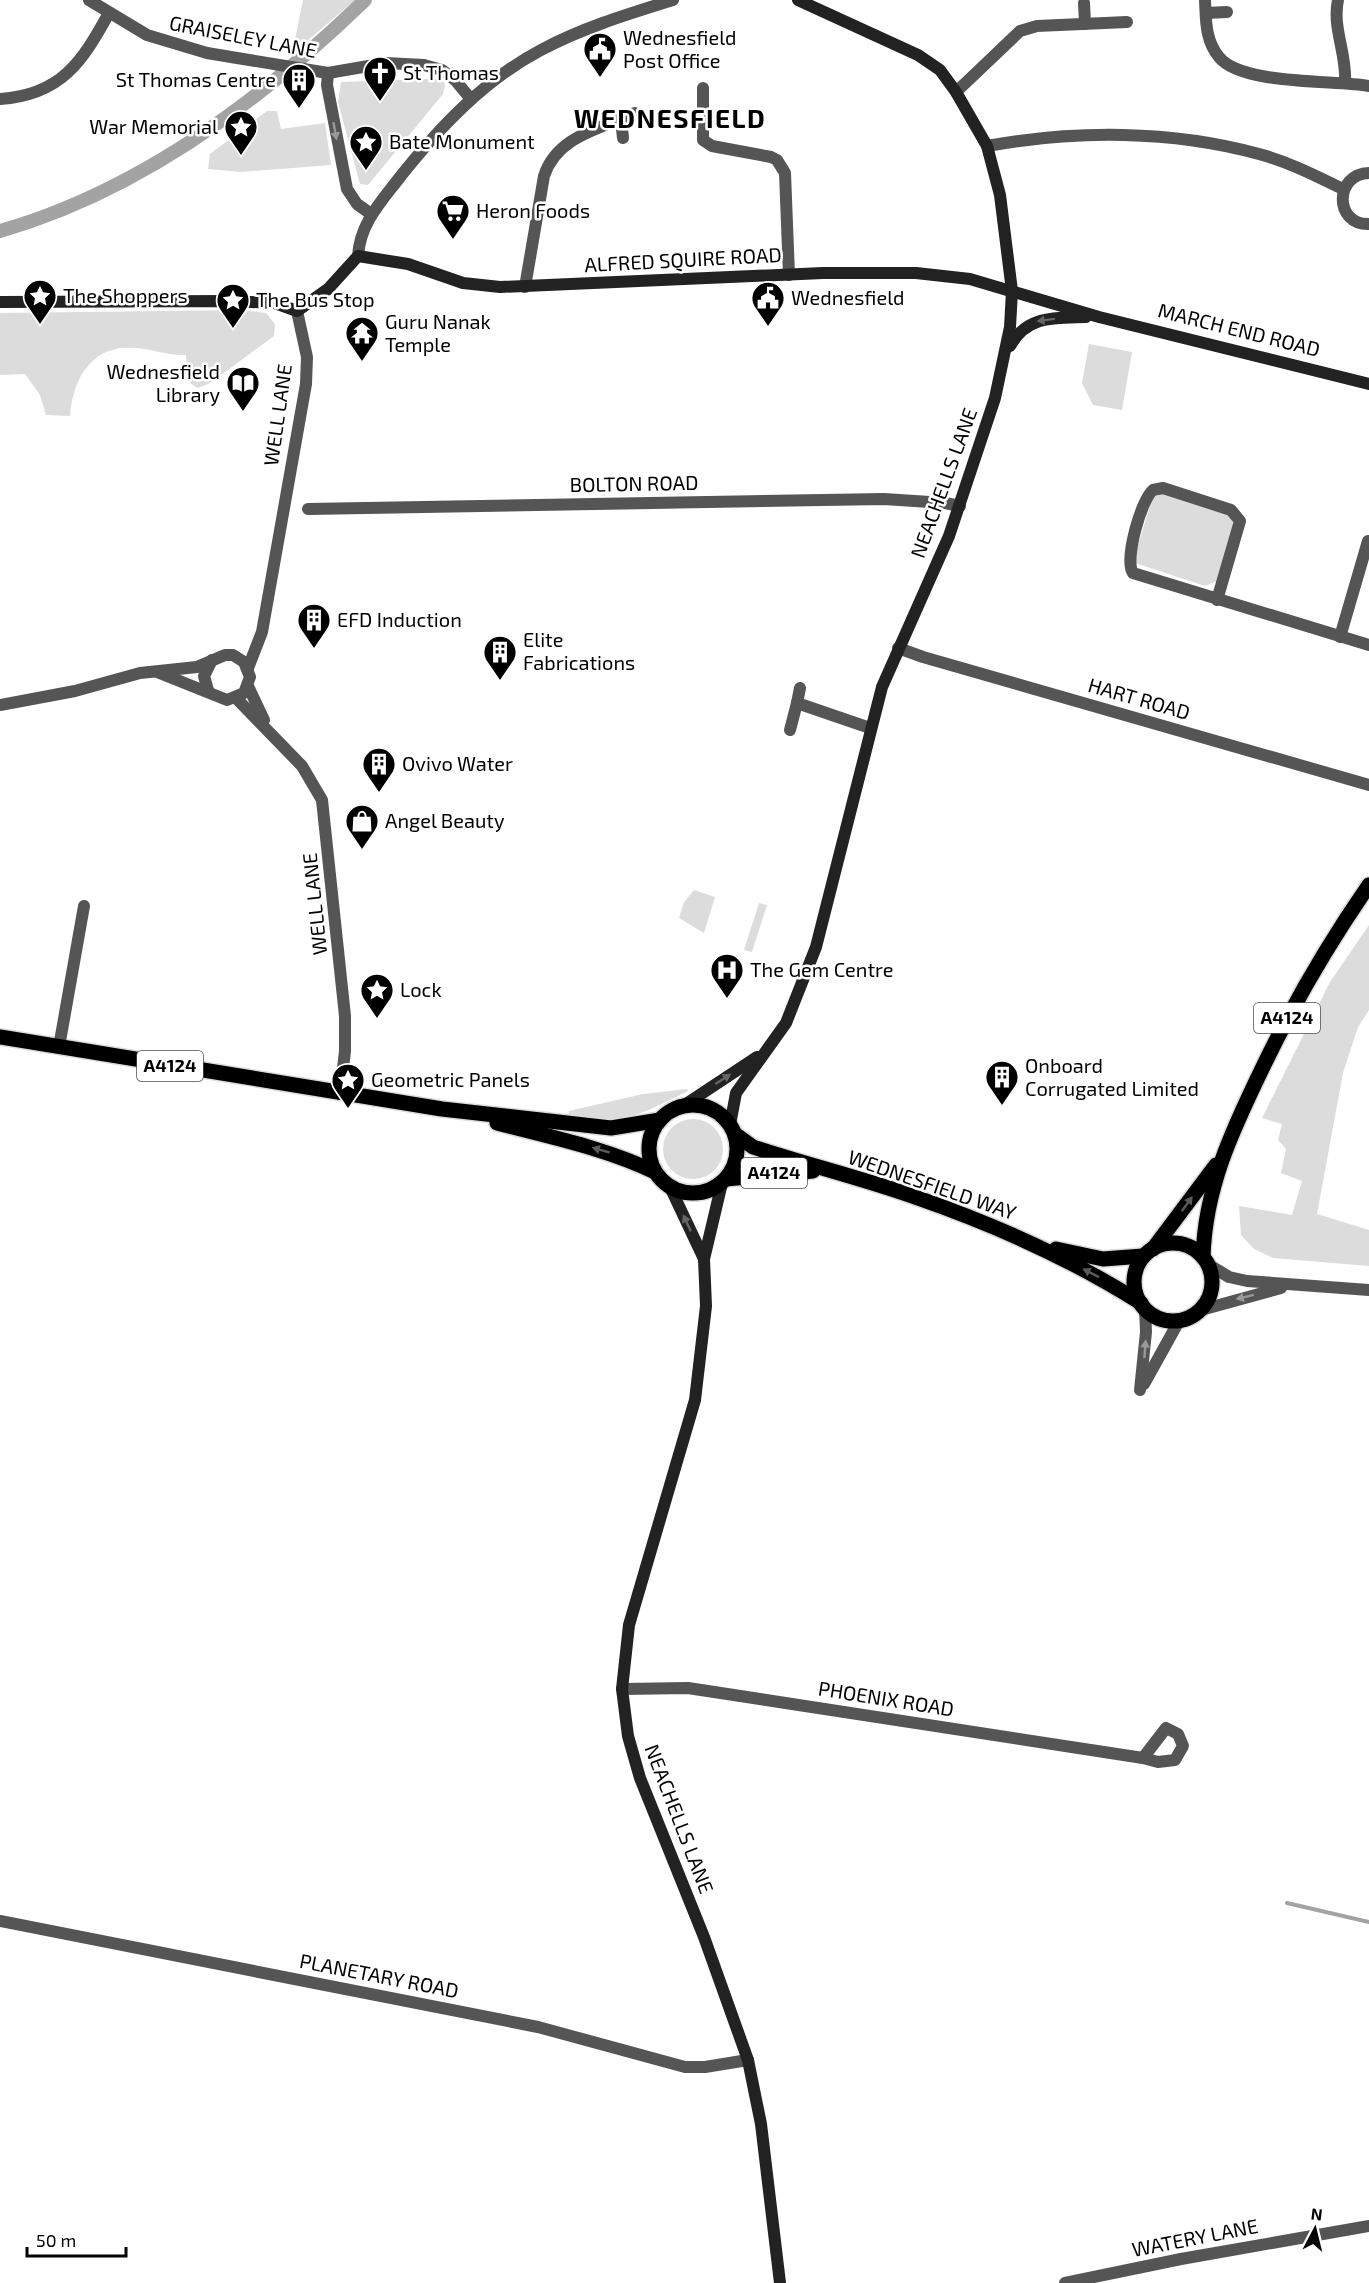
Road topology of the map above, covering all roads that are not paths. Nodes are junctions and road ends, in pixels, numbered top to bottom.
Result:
1 (89, 0) edge
2 (673, 0) edge
3 (798, 0) edge
4 (1205, 0) edge
5 (1338, 0) edge
6 (1084, 3) dead end
7 (1227, 12) dead end
8 (109, 13) junction
9 (1206, 13) junction
10 (1127, 22) dead end
11 (1085, 24) junction
12 (328, 73) junction
13 (1345, 82) junction
14 (1369, 86) edge
15 (703, 88) dead end
16 (956, 92) junction
17 (470, 98) junction
18 (0, 99) edge
19 (635, 113) dead end
20 (621, 119) junction
21 (623, 138) dead end
22 (987, 146) junction
23 (1369, 173) edge
24 (1343, 189) junction
25 (371, 214) junction
26 (1369, 224) edge
27 (358, 256) junction
28 (789, 275) junction
29 (525, 287) junction
30 (1012, 291) junction
31 (0, 302) edge
32 (297, 311) junction
33 (1099, 317) junction
34 (1007, 351) junction
35 (1369, 384) edge
36 (960, 506) junction
37 (308, 509) dead end
38 (1368, 541) edge
39 (1217, 600) junction
40 (262, 632) junction
41 (1340, 637) junction
42 (1369, 645) edge
43 (898, 648) junction
44 (238, 657) junction
45 (212, 660) junction
46 (248, 668) junction
47 (157, 672) junction
48 (248, 686) junction
49 (800, 688) dead end
50 (208, 690) junction
51 (236, 698) junction
52 (797, 703) junction
53 (0, 705) edge
54 (870, 728) junction
55 (268, 729) junction
56 (790, 730) dead end
57 (1369, 785) edge
58 (1369, 885) edge
59 (84, 906) dead end
60 (0, 1037) edge
61 (59, 1047) junction
62 (763, 1053) junction
63 (340, 1094) junction
64 (683, 1106) junction
65 (442, 1109) junction
66 (660, 1120) junction
67 (732, 1129) junction
68 (1220, 1159) junction
69 (822, 1170) junction
70 (655, 1172) junction
71 (724, 1181) junction
72 (670, 1187) junction
73 (1027, 1241) junction
74 (1148, 1252) junction
75 (704, 1259) junction
76 (1206, 1261) junction
77 (1290, 1285) junction
78 (1369, 1290) edge
79 (1143, 1305) junction
80 (1201, 1310) junction
81 (1179, 1321) junction
82 (622, 1689) junction
83 (1143, 1758) dead end
84 (0, 1921) edge
85 (747, 2060) junction
86 (1369, 2226) edge
87 (780, 2283) edge
88 (1065, 2283) edge

1 - 8 street, GRAISELEY LANE
2 - 17 street
3 - 16 street, NEACHELLS LANE
4 - 9 street
5 - 13 street
6 - 11 street
7 - 9 street
8 - 12 street, GRAISELEY LANE
8 - 18 street
9 - 13 street
10 - 11 street
11 - 16 street
12 - 17 street, GRAISELEY LANE
12 -> 25 street
13 - 14 street
15 - 28 street
16 - 22 street, NEACHELLS LANE
17 - 25 street
19 - 20 street
20 - 21 street
20 - 29 street
22 - 24 street
22 - 30 street, NEACHELLS LANE
23 - 24 street
24 - 26 street
25 - 27 street
27 - 29 street, ALFRED SQUIRE ROAD
27 - 32 street
28 - 29 street, ALFRED SQUIRE ROAD
28 - 30 street, ALFRED SQUIRE ROAD
30 - 33 street, MARCH END ROAD
30 - 34 street, NEACHELLS LANE
31 - 32 street
32 - 40 street, WELL LANE
33 -> 34 street, MARCH END ROAD
33 - 35 street, MARCH END ROAD
34 - 36 street, NEACHELLS LANE
36 - 37 street, BOLTON ROAD
36 - 43 street, NEACHELLS LANE
38 - 41 street
39 - 39 street
39 - 41 street
40 - 44 street
40 - 46 street, WELL LANE
41 - 42 street
43 - 54 street, NEACHELLS LANE
43 - 57 street, HART ROAD
44 - 45 street
44 - 46 street
45 - 47 street
45 - 50 street
46 - 48 street
47 - 50 street
47 - 53 street
48 - 51 street
48 - 55 street
49 - 52 street
50 - 51 street
51 - 55 street
52 - 54 street
52 - 56 street
54 - 62 street, NEACHELLS LANE
55 - 63 street, WELL LANE
58 - 68 main road, A4124
59 - 61 street
60 - 61 main road, A4124
61 - 63 main road, A4124
64 -> 62 street, NEACHELLS LANE
62 - 67 street, NEACHELLS LANE
63 - 65 main road, A4124
64 - 66 main road
64 - 67 main road
65 - 66 main road, A4124
70 -> 65 main road, A4124
66 - 70 main road
67 - 69 main road, WEDNESFIELD WAY / A4124
67 - 71 main road
74 -> 68 main road, A4124
68 - 76 main road, A4124
69 - 71 main road, WEDNESFIELD WAY / A4124
69 - 73 main road, WEDNESFIELD WAY / A4124
70 - 72 main road
71 - 72 main road
71 - 75 street, NEACHELLS LANE
75 -> 72 street, NEACHELLS LANE
73 - 74 main road, WEDNESFIELD WAY / A4124
79 -> 73 main road, WEDNESFIELD WAY / A4124
74 - 76 main road
74 - 79 main road
75 - 82 street, NEACHELLS LANE
76 - 77 street
76 - 80 main road
77 - 78 street
77 -> 80 street
79 - 81 main road
81 -> 79 street
80 - 81 main road
82 - 83 street, PHOENIX ROAD
82 - 85 street, NEACHELLS LANE
84 - 85 street, PLANETARY ROAD
85 - 87 street, NEACHELLS LANE
86 - 88 street, WATERY LANE

